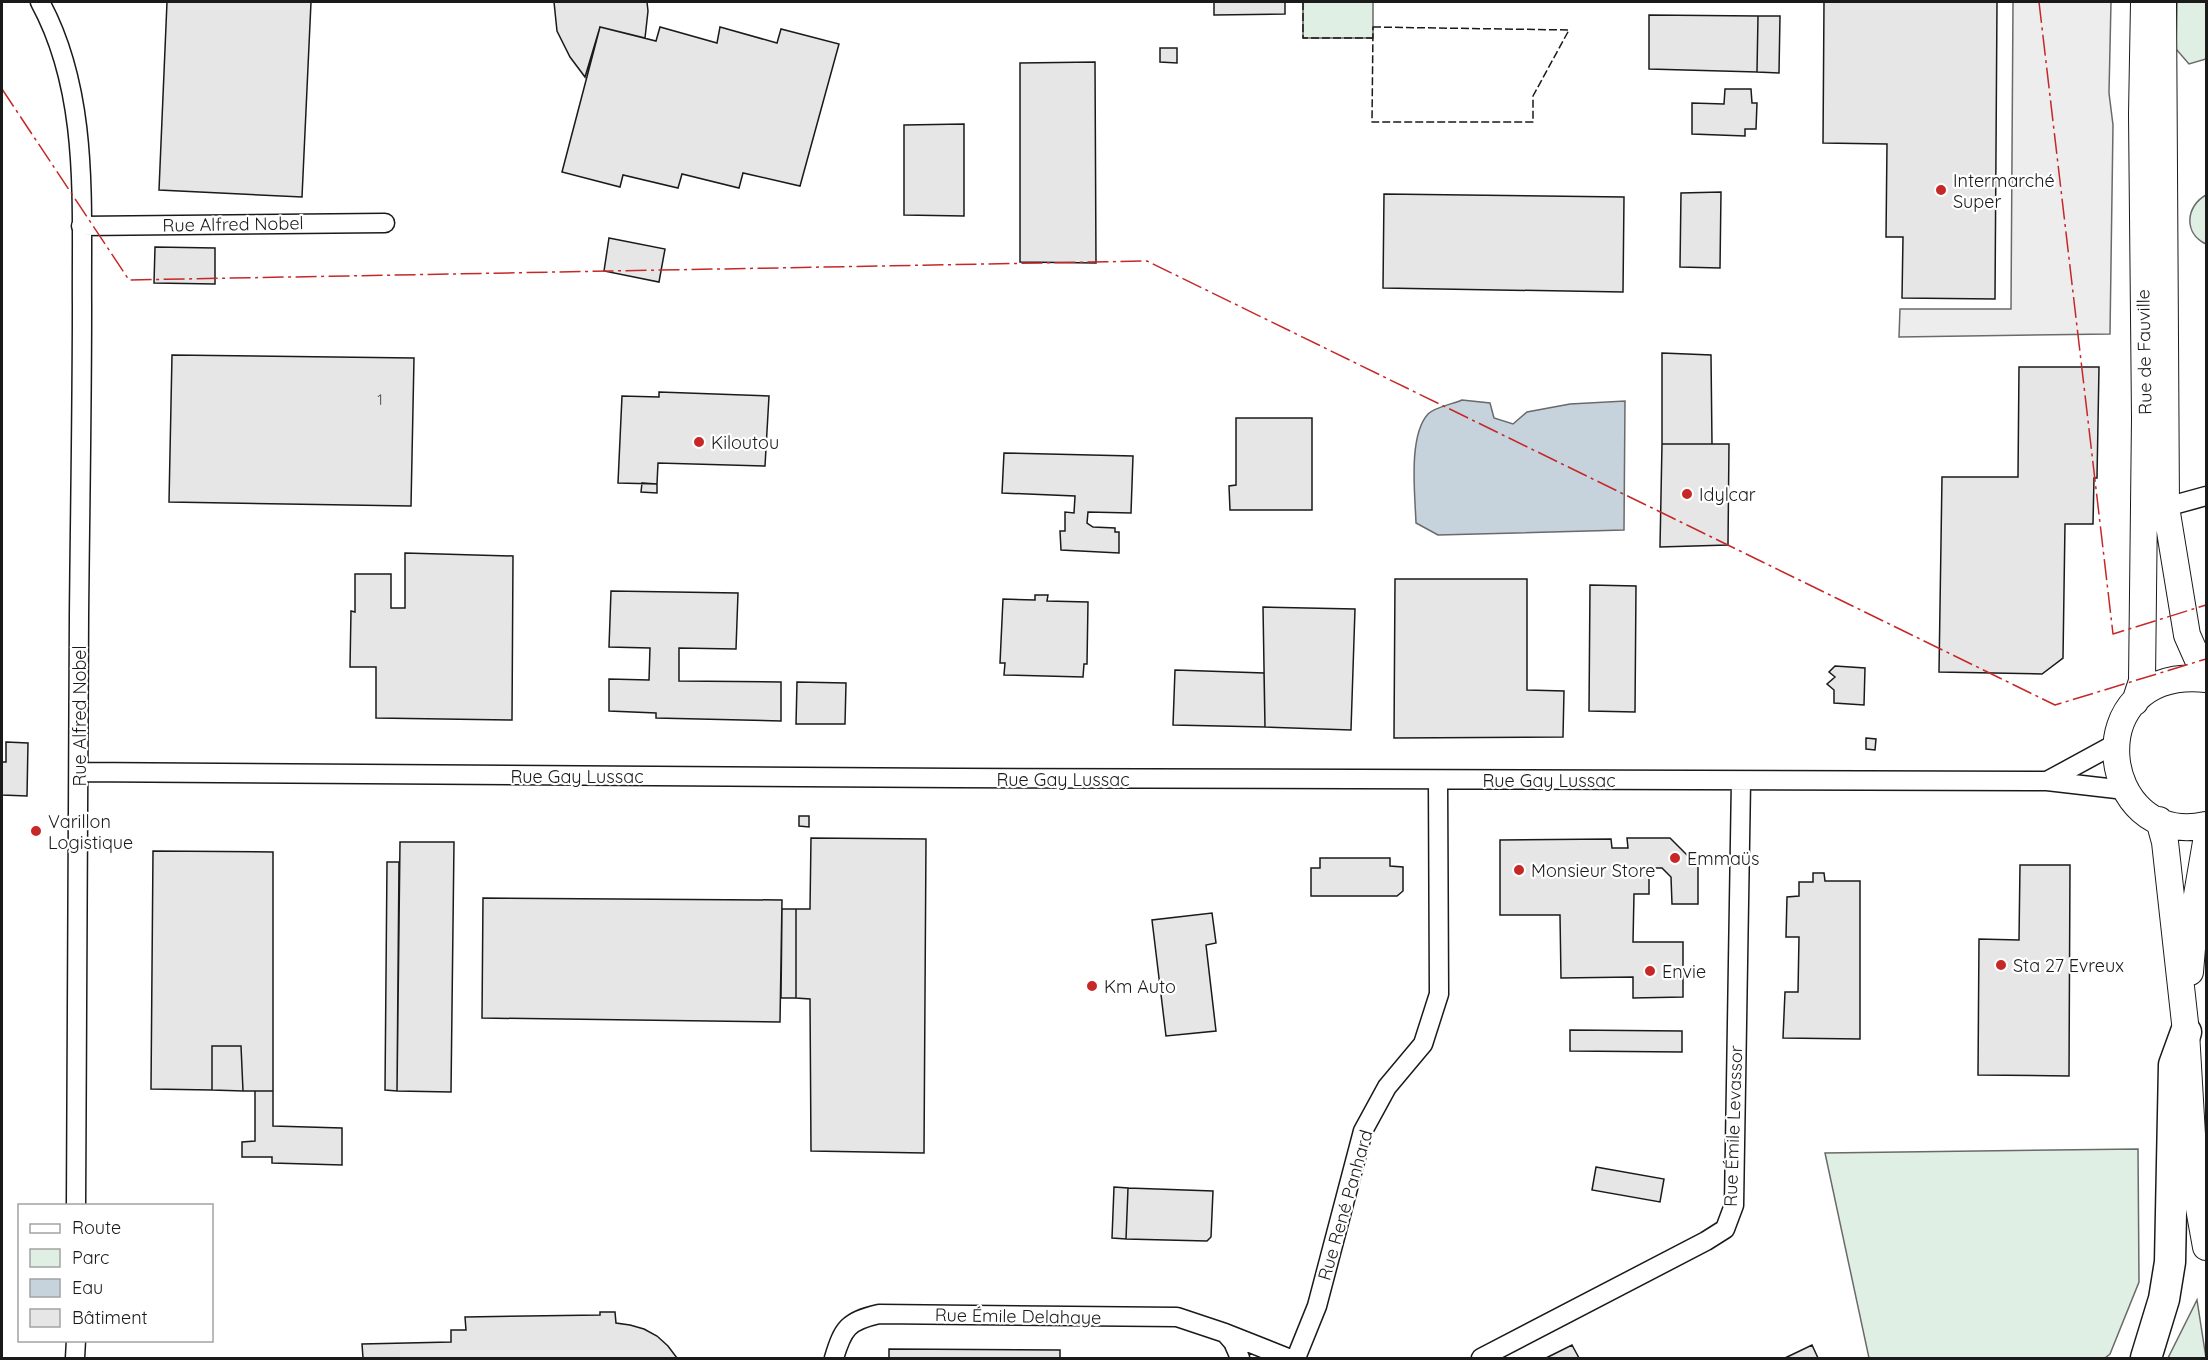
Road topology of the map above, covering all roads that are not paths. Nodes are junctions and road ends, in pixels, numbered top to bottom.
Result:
1 (40, 2) edge
2 (2144, 2) edge
3 (2163, 2) edge
4 (385, 223) dead end
5 (81, 226) junction
6 (2206, 496) edge
7 (2166, 507) junction
8 (2206, 679) edge
9 (2135, 702) junction
10 (2115, 744) junction
11 (79, 772) junction
12 (1438, 780) junction
13 (1741, 781) junction
14 (2047, 781) junction
15 (2125, 790) junction
16 (2159, 820) junction
17 (2206, 825) edge
18 (2206, 842) edge
19 (2186, 1032) junction
20 (76, 1204) edge
21 (2206, 1247) edge
22 (1225, 1333) junction
23 (75, 1342) edge
24 (75, 1359) edge
25 (834, 1359) edge
26 (1240, 1359) edge
27 (1288, 1359) edge
28 (1296, 1359) edge
29 (1481, 1359) edge
30 (2146, 1359) edge

1 - 5 street, Rue Alfred Nobel
2 - 9 main road, Rue de Fauville
3 - 7 main road, Rue de Fauville
4 - 5 street, Rue Alfred Nobel
5 - 11 street, Rue Alfred Nobel
6 - 7 street
7 - 8 main road, Rue de Fauville
8 - 9 main road
9 - 10 main road
10 - 14 street, Rue Gay Lussac
10 - 15 main road
11 - 12 street, Rue Gay Lussac
11 - 20 street, Rue Alfred Nobel
12 - 13 street, Rue Gay Lussac
12 - 28 street, Rue René Panhard
13 - 14 street, Rue Gay Lussac
13 - 29 street, Rue Émile Levassor
14 - 15 street, Rue Gay Lussac
15 - 16 main road
16 - 17 main road
16 - 19 main road
18 - 19 main road
19 - 21 main road
19 - 30 highway
22 - 25 street, Rue Émile Delahaye
22 - 26 street
22 - 27 street, Rue Émile Delahaye
23 - 24 street

